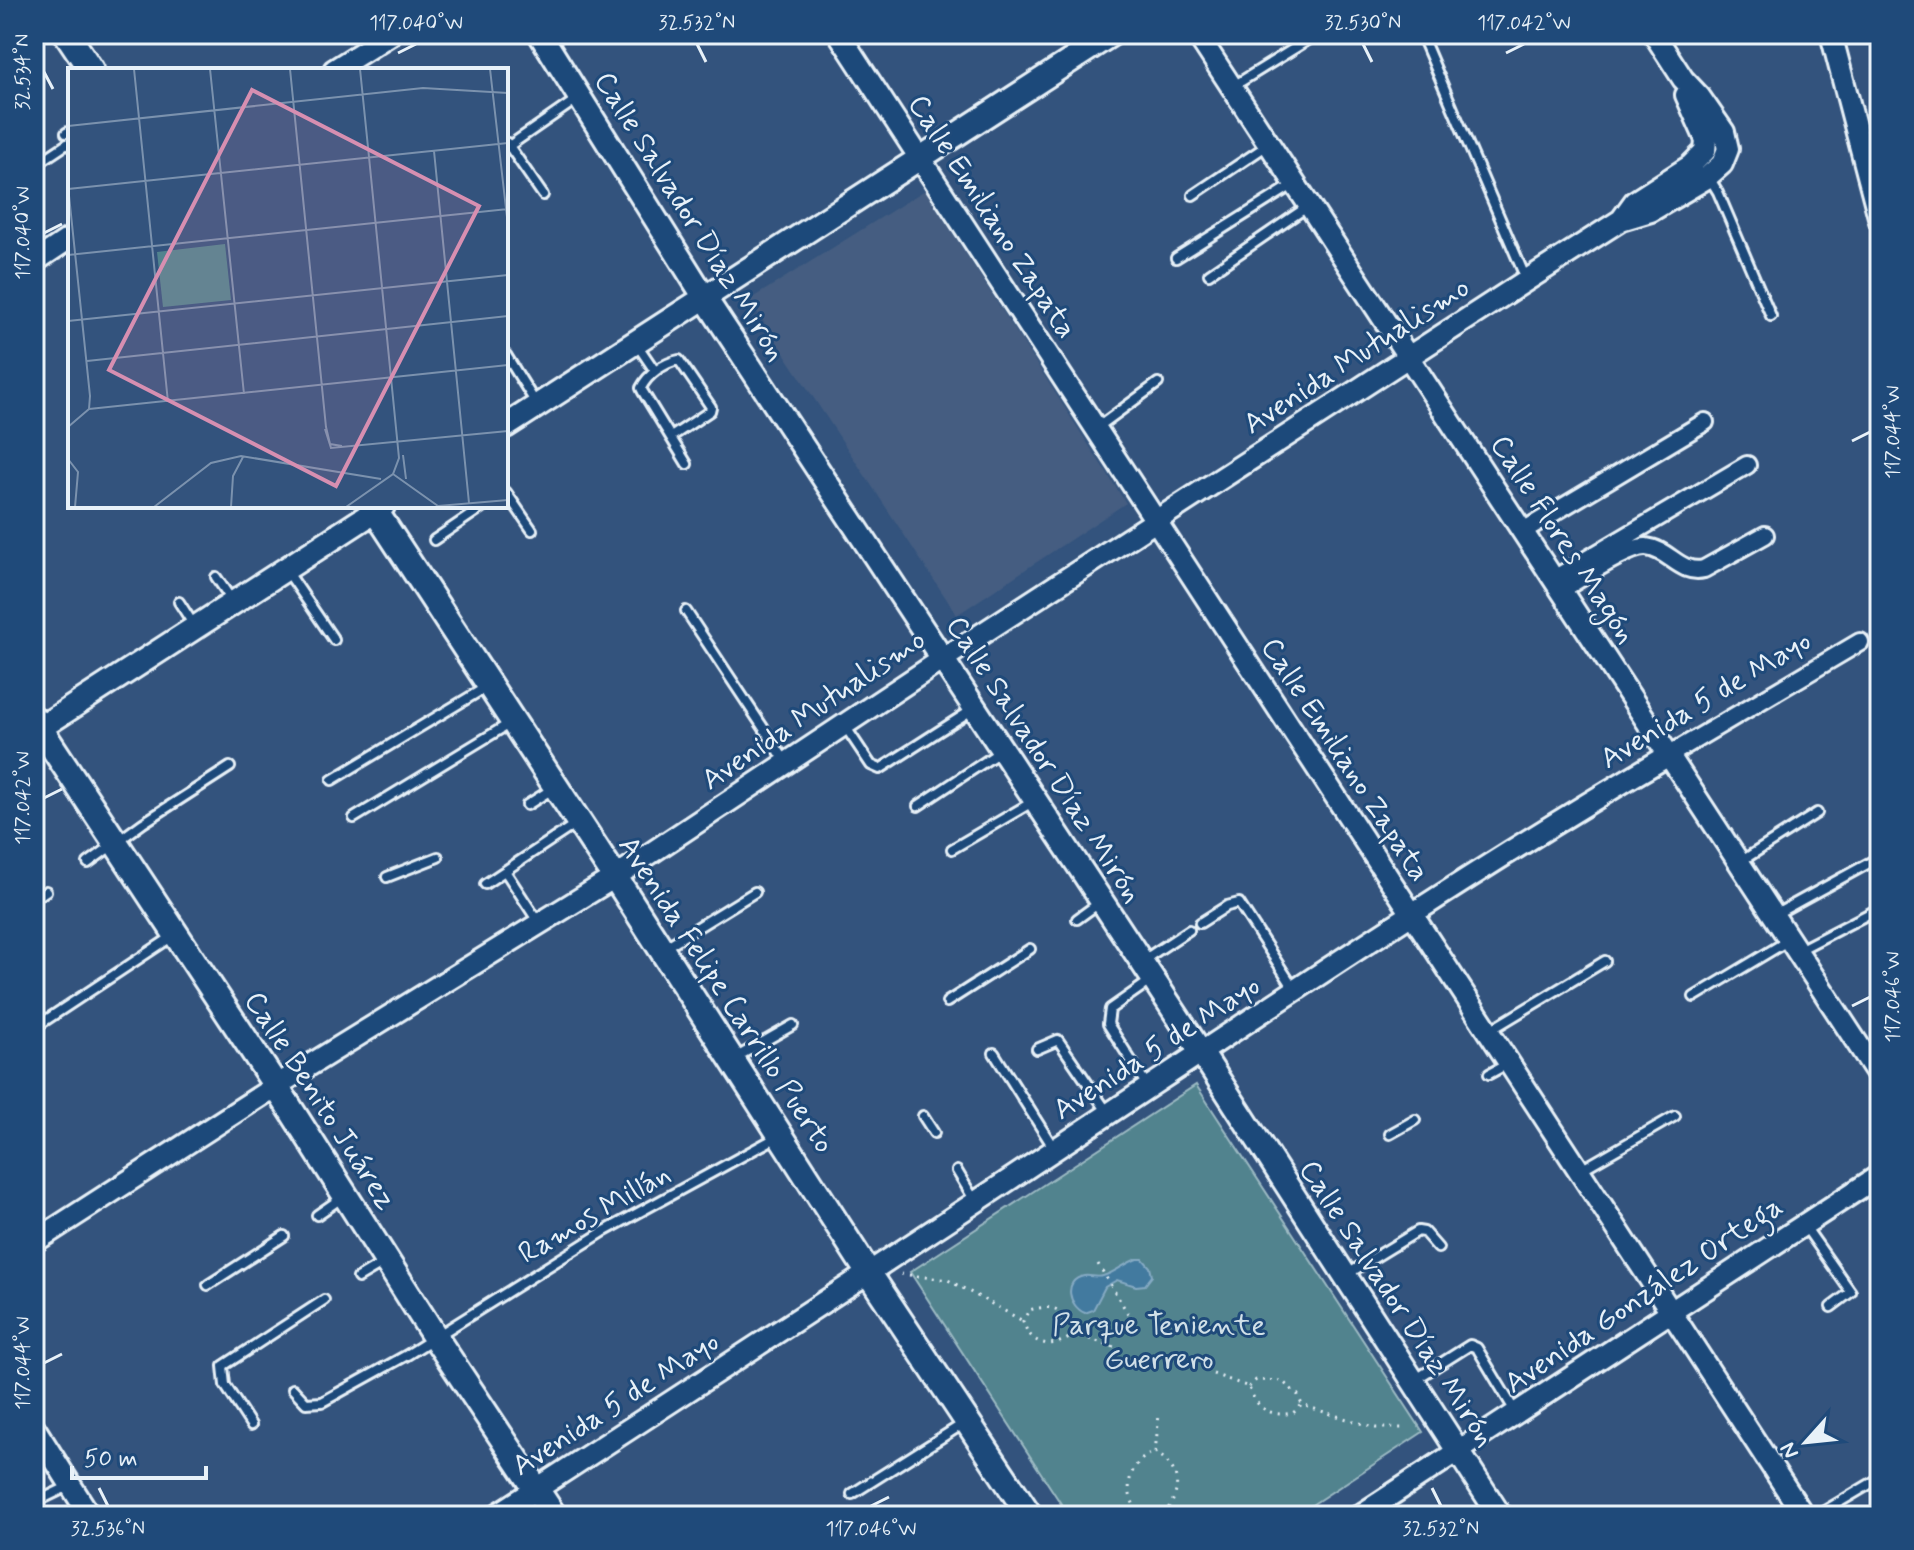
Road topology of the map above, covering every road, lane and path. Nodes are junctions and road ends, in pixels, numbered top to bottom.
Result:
1 (67, 34) edge
2 (391, 34) edge
3 (540, 34) edge
4 (839, 34) edge
5 (1112, 34) edge
6 (1197, 34) edge
7 (1421, 34) edge
8 (1654, 34) edge
9 (1831, 34) edge
10 (1316, 35) edge
11 (370, 40) edge
12 (90, 68) edge
13 (336, 68) edge
14 (1683, 79) junction
15 (1232, 87) junction
16 (581, 97) junction
17 (68, 136) edge
18 (508, 144) edge
19 (1269, 144) junction
20 (919, 159) junction
21 (34, 166) edge
22 (1715, 170) junction
23 (1295, 183) junction
24 (543, 195) dead end
25 (1193, 195) dead end
26 (1310, 206) junction
27 (1621, 220) junction
28 (1880, 221) edge
29 (68, 239) edge
30 (1176, 258) dead end
31 (34, 262) edge
32 (1209, 274) dead end
33 (1527, 280) junction
34 (705, 298) junction
35 (1771, 316) dead end
36 (636, 342) junction
37 (1409, 357) junction
38 (508, 358) edge
39 (655, 371) junction
40 (1158, 383) dead end
41 (538, 406) junction
42 (1705, 422) dead end
43 (508, 425) edge
44 (1096, 428) junction
45 (671, 437) junction
46 (687, 464) dead end
47 (1747, 465) dead end
48 (508, 495) edge
49 (377, 508) edge
50 (481, 508) edge
51 (1156, 522) junction
52 (532, 530) dead end
53 (1523, 531) junction
54 (1765, 535) dead end
55 (434, 540) dead end
56 (286, 569) junction
57 (216, 577) dead end
58 (1557, 585) junction
59 (179, 602) dead end
60 (234, 603) junction
61 (686, 611) dead end
62 (195, 628) junction
63 (334, 640) dead end
64 (1860, 642) dead end
65 (943, 659) junction
66 (489, 686) junction
67 (975, 708) junction
68 (512, 722) junction
69 (844, 724) junction
70 (36, 726) edge
71 (1003, 749) junction
72 (1669, 755) junction
73 (786, 763) junction
74 (230, 767) dead end
75 (332, 780) dead end
76 (554, 788) junction
77 (1036, 800) junction
78 (527, 805) dead end
79 (918, 806) dead end
80 (1817, 813) dead end
81 (354, 818) dead end
82 (578, 823) junction
83 (116, 845) junction
84 (952, 849) dead end
85 (438, 857) dead end
86 (1880, 857) edge
87 (1739, 862) junction
88 (88, 863) dead end
89 (505, 871) junction
90 (387, 877) dead end
91 (615, 877) junction
92 (485, 884) dead end
93 (46, 891) dead end
94 (755, 892) dead end
95 (34, 899) edge
96 (1102, 901) junction
97 (1880, 908) edge
98 (1411, 913) junction
99 (1774, 915) junction
100 (1077, 919) dead end
101 (540, 923) junction
102 (1200, 923) dead end
103 (1189, 930) dead end
104 (175, 935) junction
105 (1794, 945) junction
106 (1030, 949) dead end
107 (661, 950) junction
108 (1605, 961) dead end
109 (1147, 970) junction
110 (1296, 991) junction
111 (1694, 997) dead end
112 (947, 1002) dead end
113 (793, 1025) dead end
114 (34, 1028) edge
115 (1488, 1031) junction
116 (1037, 1049) dead end
117 (1201, 1052) junction
118 (994, 1053) dead end
119 (731, 1060) junction
120 (1509, 1063) junction
121 (1489, 1074) dead end
122 (1880, 1078) edge
123 (276, 1086) junction
124 (1148, 1087) junction
125 (1108, 1114) junction
126 (923, 1116) dead end
127 (1675, 1116) dead end
128 (1415, 1120) dead end
129 (934, 1133) dead end
130 (1390, 1134) dead end
131 (779, 1136) junction
132 (1055, 1150) junction
133 (957, 1171) dead end
134 (1579, 1171) junction
135 (1880, 1175) edge
136 (346, 1195) junction
137 (975, 1202) junction
138 (317, 1215) dead end
139 (1803, 1224) junction
140 (284, 1236) dead end
141 (34, 1242) edge
142 (1438, 1248) dead end
143 (387, 1260) junction
144 (1098, 1264) dead end
145 (868, 1272) junction
146 (1345, 1276) junction
147 (358, 1278) dead end
148 (208, 1285) dead end
149 (324, 1300) dead end
150 (1831, 1307) dead end
151 (1671, 1311) junction
152 (1023, 1321) junction
153 (1133, 1322) dead end
154 (1075, 1334) junction
155 (435, 1337) junction
156 (1114, 1347) dead end
157 (1213, 1374) dead end
158 (1413, 1381) junction
159 (1249, 1387) junction
160 (293, 1389) dead end
161 (1302, 1405) junction
162 (1517, 1414) junction
163 (1159, 1415) dead end
164 (967, 1421) junction
165 (251, 1425) dead end
166 (1408, 1428) dead end
167 (37, 1439) edge
168 (1155, 1452) junction
169 (1458, 1452) junction
170 (1880, 1478) edge
171 (71, 1486) junction
172 (536, 1489) junction
173 (852, 1494) dead end
174 (34, 1503) edge
175 (90, 1516) edge
176 (495, 1516) edge
177 (554, 1516) edge
178 (1030, 1516) edge
179 (1143, 1516) edge
180 (1162, 1516) edge
181 (1359, 1516) edge
182 (1500, 1516) edge
183 (1804, 1516) edge
184 (1816, 1516) edge

1 - 12 main road
2 - 11 street
3 - 16 main road, Calle Salvador Díaz Mirón
4 - 20 street, Calle Emiliano Zapata
5 - 20 main road
6 - 15 street, Calle Flores Magón
7 - 33 lane
8 - 14 street
9 - 28 street
10 - 15 lane
11 - 13 street
14 - 22 street
14 - 27 street, Avenida Mutualismo
15 - 19 street, Calle Flores Magón
16 - 18 lane
16 - 34 main road, Calle Salvador Díaz Mirón
17 - 21 lane
18 - 24 lane
19 - 23 street, Calle Flores Magón
19 - 25 lane
20 - 34 main road
20 - 44 street, Calle Emiliano Zapata
22 - 27 street, Avenida Mutualismo
22 - 35 lane
23 - 26 street, Calle Flores Magón
23 - 30 lane
26 - 32 lane
26 - 37 street, Calle Flores Magón
27 - 33 street, Avenida Mutualismo
29 - 31 street
33 - 37 street, Avenida Mutualismo
34 - 36 main road
34 - 65 main road, Calle Salvador Díaz Mirón
36 - 39 lane
36 - 41 main road
37 - 51 street, Avenida Mutualismo
37 - 53 street, Calle Flores Magón
38 - 41 lane
39 - 45 lane
39 - 45 lane
40 - 44 lane
41 - 43 main road
42 - 53 street
44 - 51 street, Calle Emiliano Zapata
45 - 46 lane
47 - 58 street
48 - 52 lane
49 - 56 main road
49 - 66 main road, Avenida Felipe Carrillo Puerto
50 - 55 lane
51 - 65 street, Avenida Mutualismo
51 - 98 street, Calle Emiliano Zapata
53 - 58 street, Calle Flores Magón
54 - 58 street
56 - 60 main road
56 - 63 lane
57 - 60 lane
58 - 72 street, Calle Flores Magón
59 - 62 lane
60 - 62 main road
61 - 73 lane
62 - 70 main road
64 - 72 street, Avenida 5 de Mayo
65 - 67 main road, Calle Salvador Díaz Mirón
65 - 69 street, Avenida Mutualismo
66 - 68 main road, Avenida Felipe Carrillo Puerto
66 - 75 lane
67 - 69 lane
67 - 71 main road, Calle Salvador Díaz Mirón
68 - 76 main road, Avenida Felipe Carrillo Puerto
68 - 81 lane
69 - 73 street, Avenida Mutualismo
70 - 83 main road, Calle Benito Juárez
71 - 77 main road, Calle Salvador Díaz Mirón
71 - 79 lane
72 - 87 street, Calle Flores Magón
72 - 98 street, Avenida 5 de Mayo
73 - 91 street, Avenida Mutualismo
74 - 83 lane
76 - 78 lane
76 - 82 main road, Avenida Felipe Carrillo Puerto
77 - 84 lane
77 - 96 main road, Calle Salvador Díaz Mirón
80 - 87 lane
82 - 89 lane
82 - 91 main road, Avenida Felipe Carrillo Puerto
83 - 88 lane
83 - 104 main road, Calle Benito Juárez
85 - 90 lane
86 - 99 lane
87 - 99 street, Calle Flores Magón
89 - 92 lane
89 - 101 lane
91 - 101 street, Avenida Mutualismo
91 - 107 main road, Avenida Felipe Carrillo Puerto
93 - 95 lane
94 - 107 lane
96 - 100 lane
96 - 109 main road, Calle Salvador Díaz Mirón
97 - 105 lane
98 - 110 street, Avenida 5 de Mayo
98 - 115 street, Calle Emiliano Zapata
99 - 105 street, Calle Flores Magón
101 - 123 street, Avenida Mutualismo
102 - 110 lane
103 - 109 lane
104 - 114 lane
104 - 123 main road, Calle Benito Juárez
105 - 111 lane
105 - 122 street, Calle Flores Magón
106 - 112 lane
107 - 119 main road, Avenida Felipe Carrillo Puerto
108 - 115 lane
109 - 117 main road, Calle Salvador Díaz Mirón
109 - 124 lane
110 - 117 street, Avenida 5 de Mayo
113 - 119 lane
115 - 120 street, Calle Emiliano Zapata
116 - 125 lane
117 - 124 street, Avenida 5 de Mayo
117 - 146 main road, Calle Salvador Díaz Mirón
118 - 132 lane
119 - 131 main road, Avenida Felipe Carrillo Puerto
120 - 121 lane
120 - 134 street, Calle Emiliano Zapata
123 - 136 main road, Calle Benito Juárez
123 - 141 street, Avenida Mutualismo
124 - 125 street, Avenida 5 de Mayo
125 - 132 street, Avenida 5 de Mayo
126 - 129 lane
127 - 134 lane
128 - 130 lane
131 - 145 main road, Avenida Felipe Carrillo Puerto
131 - 155 lane, Ramos Millán
132 - 137 street, Avenida 5 de Mayo
133 - 137 lane
134 - 151 street, Calle Emiliano Zapata
135 - 139 street, Avenida González Ortega
136 - 138 lane
136 - 143 main road, Calle Benito Juárez
137 - 145 street, Avenida 5 de Mayo
139 - 150 lane
139 - 151 street, Avenida González Ortega
140 - 148 lane
142 - 146 lane
143 - 147 lane
143 - 155 main road, Calle Benito Juárez
144 - 153 path
145 - 152 path
145 - 164 main road, Avenida Felipe Carrillo Puerto
145 - 172 street, Avenida 5 de Mayo
146 - 158 main road, Calle Salvador Díaz Mirón
149 - 165 lane
151 - 162 street, Avenida González Ortega
151 - 183 street, Calle Emiliano Zapata
152 - 154 path
152 - 154 path
154 - 156 path
155 - 160 lane, Ramos Millán
155 - 172 main road, Calle Benito Juárez
157 - 159 path
158 - 162 lane
158 - 169 main road, Calle Salvador Díaz Mirón
159 - 161 path
159 - 161 path
161 - 166 path
162 - 169 street, Avenida González Ortega
163 - 168 path
164 - 173 lane
164 - 178 main road, Avenida Felipe Carrillo Puerto
167 - 171 street
168 - 179 path
168 - 180 path
169 - 181 street, Avenida González Ortega
169 - 182 main road, Calle Salvador Díaz Mirón
170 - 184 lane
171 - 174 lane
171 - 175 street
172 - 176 street, Avenida 5 de Mayo
172 - 177 main road, Calle Benito Juárez

